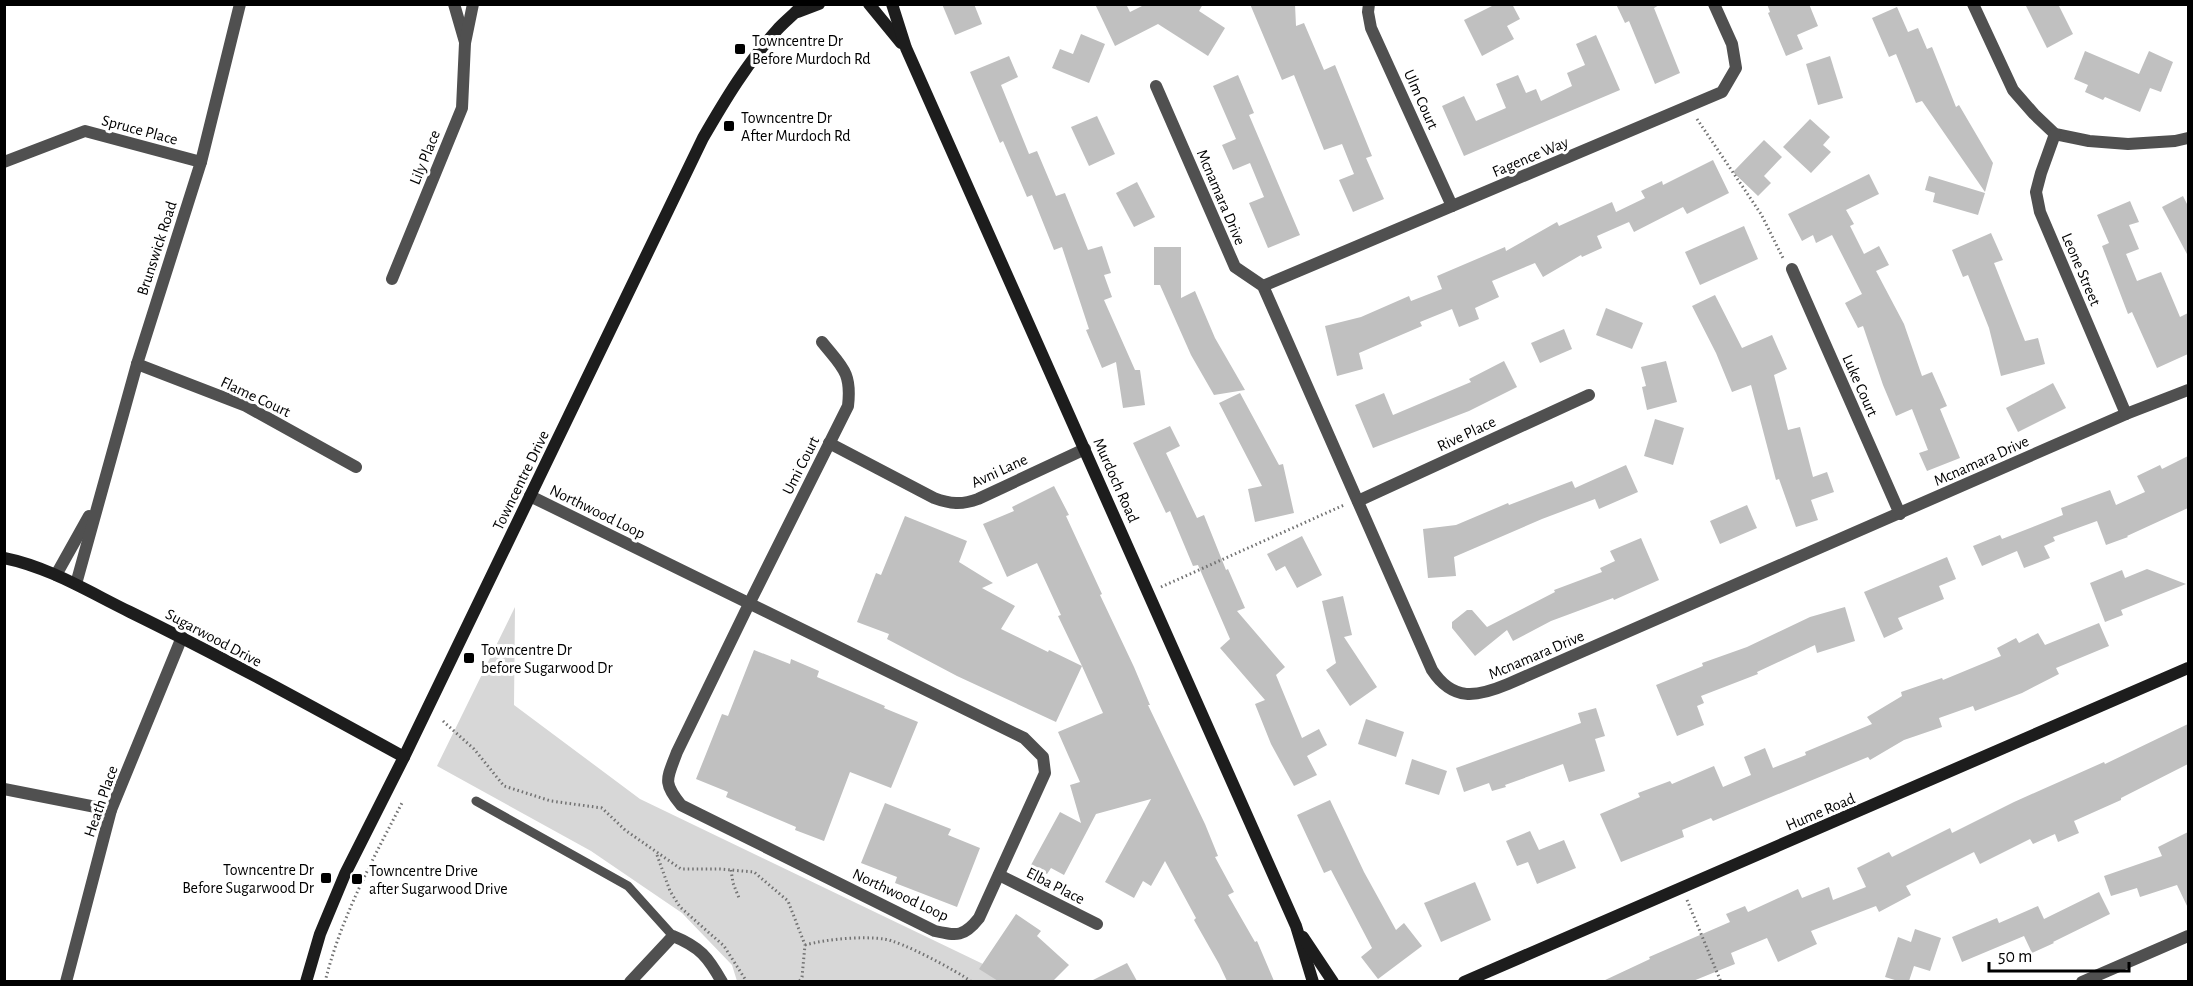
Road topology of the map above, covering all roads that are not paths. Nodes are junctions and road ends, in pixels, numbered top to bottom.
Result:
1 (240, 4) edge
2 (454, 4) edge
3 (473, 4) edge
4 (819, 4) edge
5 (869, 4) edge
6 (892, 4) edge
7 (1370, 4) edge
8 (1714, 4) edge
9 (1973, 4) edge
10 (800, 8) edge
11 (465, 43) junction
12 (906, 48) junction
13 (1156, 86) dead end
14 (2055, 134) junction
15 (2188, 138) edge
16 (4, 162) edge
17 (201, 162) junction
18 (1452, 207) junction
19 (1792, 269) road end
20 (392, 279) dead end
21 (1263, 286) junction
22 (822, 342) dead end
23 (137, 364) junction
24 (2188, 390) edge
25 (1589, 395) dead end
26 (2126, 414) junction
27 (829, 443) junction
28 (1085, 449) junction
29 (356, 467) dead end
30 (530, 496) junction
31 (99, 500) junction
32 (1357, 500) junction
33 (1900, 514) junction
34 (4, 558) edge
35 (56, 575) junction
36 (76, 584) junction
37 (749, 604) junction
38 (182, 637) junction
39 (2188, 668) edge
40 (404, 757) junction
41 (4, 789) edge
42 (476, 801) dead end
43 (111, 810) junction
44 (999, 874) junction
45 (1097, 924) dead end
46 (1296, 926) junction
47 (674, 936) junction
48 (2188, 936) edge
49 (1479, 979) edge
50 (66, 981) edge
51 (306, 981) edge
52 (630, 981) edge
53 (722, 981) edge
54 (1313, 981) edge
55 (1333, 981) edge
56 (1464, 981) edge
57 (2082, 981) edge

1 - 17 street, Brunswick Road
2 - 11 street, Lily Place
3 - 11 street, Lily Place
4 - 10 street, Towncentre Drive
5 - 12 street, Murdoch Road
6 - 12 street, Murdoch Road
7 - 18 street, Ulm Court
8 - 18 street, Fagence Way
9 - 14 street
10 - 30 street, Towncentre Drive
11 - 20 street, Lily Place
12 - 28 street, Murdoch Road
13 - 21 street, Mcnamara Drive
14 - 15 street
14 - 26 street, Leone Street
16 - 17 street, Spruce Place
17 - 23 street, Brunswick Road
18 - 21 street, Fagence Way
19 - 33 street, Luke Court
21 - 32 street, Mcnamara Drive
22 - 27 street, Umi Court
23 - 29 street, Flame Court
23 - 31 street, Brunswick Road
24 - 26 street, Mcnamara Drive
25 - 32 street, Rive Place
26 - 33 street, Mcnamara Drive
27 - 28 street, Avni Lane
27 - 37 street, Umi Court
28 - 46 street, Murdoch Road
30 - 37 street, Northwood Loop
30 - 40 street, Towncentre Drive
31 - 35 street, Brunswick Road
31 - 36 street, Brunswick Road
32 - 33 street, Mcnamara Drive
34 - 35 street, Sugarwood Drive
35 - 36 street, Sugarwood Drive
36 - 38 street, Sugarwood Drive
37 - 44 street, Northwood Loop
37 - 44 street, Northwood Loop
38 - 40 street, Sugarwood Drive
38 - 43 street, Heath Place
39 - 49 street, Hume Road
40 - 51 street, Towncentre Drive
41 - 43 street
42 - 47 lane
43 - 50 street, Heath Place
44 - 45 street, Elba Place
46 - 54 street, Murdoch Road
46 - 55 street, Murdoch Road
47 - 52 street
47 - 53 street
48 - 57 street
49 - 56 street, Hume Road

